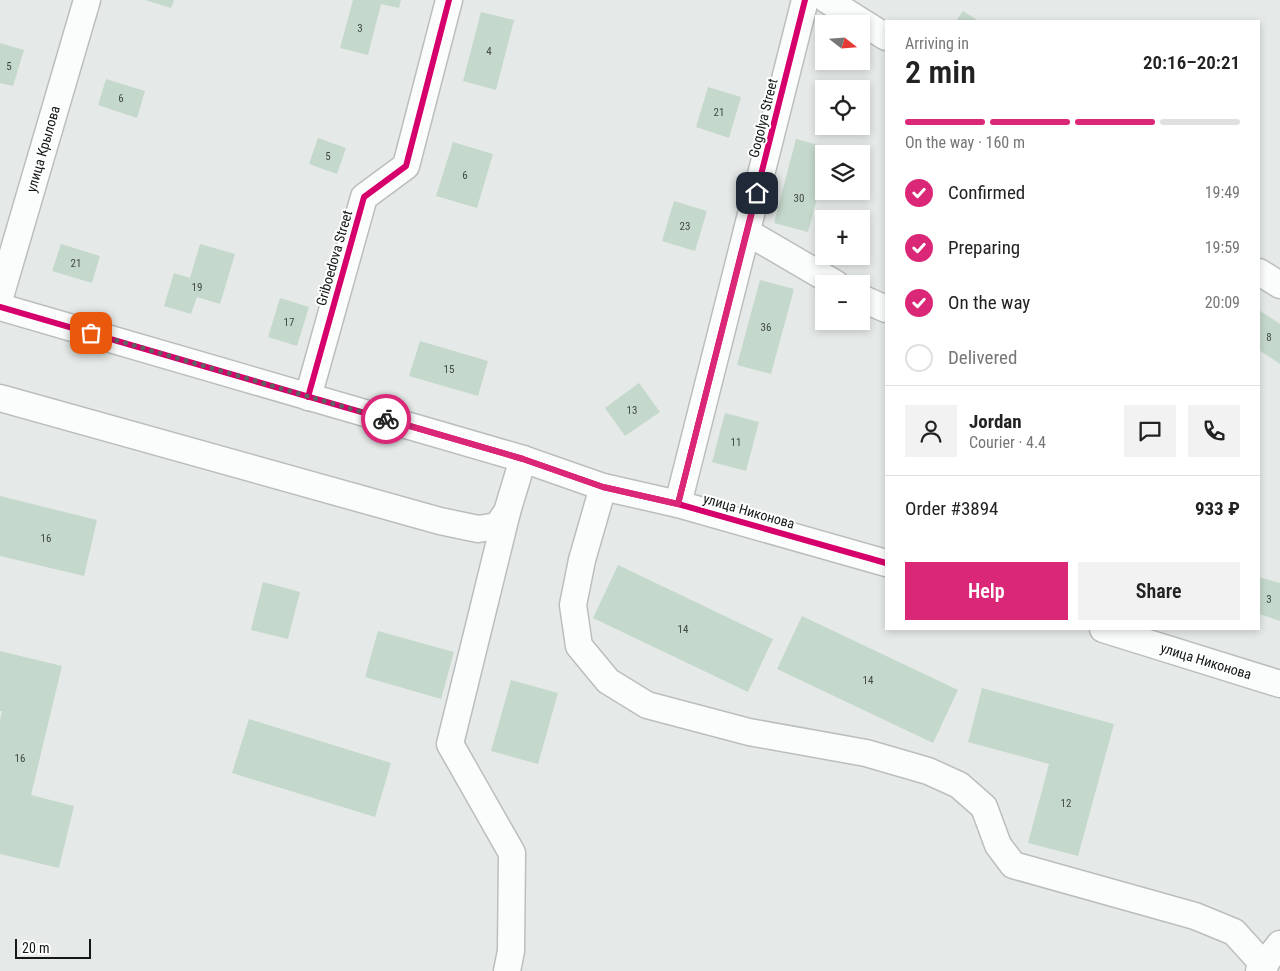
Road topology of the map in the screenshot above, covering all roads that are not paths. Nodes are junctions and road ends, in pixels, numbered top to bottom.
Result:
1 (87, 0) edge
2 (449, 0) edge
3 (805, 0) edge
4 (827, 0) edge
5 (885, 36) edge
6 (747, 232) junction
7 (1260, 273) edge
8 (821, 275) edge
9 (1280, 285) edge
10 (0, 297) edge
11 (870, 302) edge
12 (0, 307) edge
13 (885, 309) edge
14 (308, 397) junction
15 (0, 398) edge
16 (523, 459) junction
17 (603, 487) junction
18 (678, 504) junction
19 (507, 512) junction
20 (885, 563) edge
21 (1106, 630) edge
22 (1280, 684) edge
23 (1280, 944) edge
24 (1262, 968) edge
25 (508, 971) edge

1 - 10 street, улица Крылова
2 - 14 street, Griboedova Street
3 - 6 street, Gogolya Street
4 - 5 street
6 - 8 street
6 - 18 street, Gogolya Street
7 - 9 street
11 - 13 street
12 - 14 street, улица Никонова
14 - 16 street, улица Никонова
15 - 19 street
16 - 17 street, улица Никонова
16 - 19 street
17 - 18 street, улица Никонова
17 - 24 street
18 - 20 street, улица Никонова
19 - 25 street
21 - 22 street, улица Никонова
23 - 24 street

